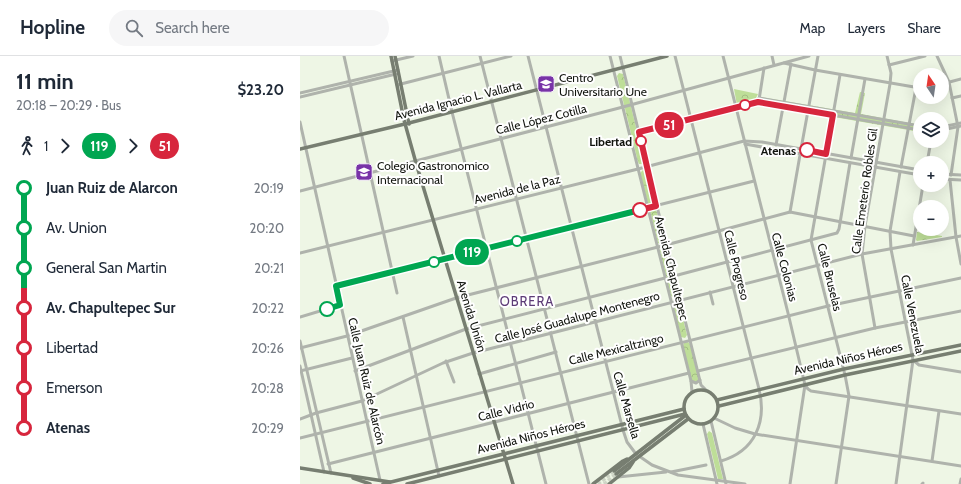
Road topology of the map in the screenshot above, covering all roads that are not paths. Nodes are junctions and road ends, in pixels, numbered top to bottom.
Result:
1 (344, 56) edge
2 (391, 56) edge
3 (413, 56) edge
4 (439, 56) edge
5 (480, 56) edge
6 (511, 56) edge
7 (528, 56) edge
8 (610, 56) edge
9 (620, 56) edge
10 (667, 56) edge
11 (675, 56) edge
12 (723, 56) edge
13 (772, 56) edge
14 (809, 56) edge
15 (818, 56) edge
16 (887, 56) edge
17 (925, 56) edge
18 (937, 56) edge
19 (394, 59) edge
20 (784, 62) junction
21 (482, 63) junction
22 (791, 64) junction
23 (774, 65) junction
24 (889, 65) junction
25 (623, 68) junction
26 (764, 68) junction
27 (942, 68) edge
28 (614, 70) junction
29 (815, 70) junction
30 (396, 72) junction
31 (443, 73) junction
32 (840, 75) junction
33 (729, 78) junction
34 (865, 79) junction
35 (961, 79) edge
36 (949, 82) edge
37 (350, 83) junction
38 (890, 84) junction
39 (399, 85) junction
40 (949, 86) edge
41 (913, 88) edge
42 (537, 90) junction
43 (684, 90) junction
44 (300, 93) edge
45 (961, 96) edge
46 (300, 97) edge
47 (952, 98) junction
48 (759, 100) junction
49 (492, 102) junction
50 (913, 102) edge
51 (632, 104) junction
52 (783, 104) junction
53 (623, 107) junction
54 (736, 108) junction
55 (808, 109) junction
56 (452, 112) junction
57 (834, 113) junction
58 (858, 117) junction
59 (691, 119) junction
60 (300, 122) edge
61 (884, 122) junction
62 (407, 124) junction
63 (959, 125) edge
64 (908, 126) junction
65 (913, 126) edge
66 (949, 126) edge
67 (546, 127) junction
68 (913, 128) edge
69 (949, 128) edge
70 (639, 132) junction
71 (362, 134) junction
72 (502, 138) junction
73 (744, 142) junction
74 (776, 145) junction
75 (306, 147) junction
76 (462, 148) junction
77 (300, 149) edge
78 (801, 149) junction
79 (700, 153) junction
80 (800, 154) junction
81 (826, 154) junction
82 (851, 158) junction
83 (826, 159) junction
84 (415, 160) junction
85 (850, 163) junction
86 (876, 163) junction
87 (647, 166) junction
88 (901, 167) junction
89 (876, 168) junction
90 (638, 169) junction
91 (913, 169) edge
92 (370, 172) junction
93 (900, 172) junction
94 (913, 174) edge
95 (951, 175) joint
96 (961, 176) edge
97 (950, 180) joint
98 (961, 180) edge
99 (754, 181) junction
100 (314, 186) junction
101 (561, 188) junction
102 (300, 190) edge
103 (709, 192) junction
104 (517, 199) junction
105 (656, 206) junction
106 (648, 208) junction
107 (477, 209) junction
108 (790, 212) junction
109 (815, 217) junction
110 (432, 220) junction
111 (764, 220) junction
112 (840, 221) junction
113 (865, 226) junction
114 (571, 227) junction
115 (719, 231) junction
116 (890, 231) junction
117 (384, 232) junction
118 (913, 236) edge
119 (914, 236) edge
120 (961, 236) edge
121 (956, 237) junction
122 (527, 238) junction
123 (811, 240) junction
124 (666, 245) junction
125 (913, 245) junction
126 (327, 246) junction
127 (657, 247) junction
128 (486, 248) junction
129 (891, 249) junction
130 (772, 250) junction
131 (300, 253) edge
132 (862, 254) junction
133 (444, 259) junction
134 (727, 262) junction
135 (961, 264) edge
136 (817, 265) junction
137 (581, 266) junction
138 (392, 272) junction
139 (778, 275) junction
140 (674, 276) junction
141 (537, 278) junction
142 (664, 278) junction
143 (961, 278) edge
144 (336, 286) junction
145 (733, 286) junction
146 (496, 288) junction
147 (899, 290) junction
148 (710, 292) junction
149 (397, 293) dead end
150 (589, 297) junction
151 (869, 297) junction
152 (456, 298) junction
153 (680, 300) junction
154 (671, 302) junction
155 (713, 304) dead end
156 (340, 305) junction
157 (828, 306) junction
158 (545, 309) junction
159 (961, 311) edge
160 (789, 316) junction
161 (300, 317) edge
162 (403, 317) junction
163 (504, 319) junction
164 (595, 321) junction
165 (905, 322) junction
166 (744, 327) junction
167 (875, 328) junction
168 (466, 329) junction
169 (551, 333) junction
170 (348, 336) junction
171 (836, 338) junction
172 (690, 340) junction
173 (300, 341) edge
174 (681, 342) junction
175 (510, 344) junction
176 (961, 345) edge
177 (301, 347) edge
178 (796, 347) junction
179 (410, 349) junction
180 (961, 351) edge
181 (556, 352) junction
182 (473, 353) junction
183 (912, 354) junction
184 (352, 358) junction
185 (752, 358) junction
186 (913, 360) junction
187 (446, 361) junction
188 (605, 361) junction
189 (515, 364) junction
190 (300, 366) edge
191 (306, 369) junction
192 (844, 369) junction
193 (300, 370) edge
194 (355, 371) junction
195 (698, 371) junction
196 (561, 372) junction
197 (961, 372) edge
198 (689, 373) junction
199 (479, 374) junction
200 (416, 375) junction
201 (845, 375) junction
202 (804, 379) junction
203 (700, 380) junction
204 (691, 381) junction
205 (454, 382) dead end
206 (520, 383) junction
207 (805, 385) junction
208 (759, 389) junction
209 (706, 390) junction
210 (485, 392) junction
211 (613, 392) junction
212 (692, 392) junction
213 (761, 395) junction
214 (849, 396) junction
215 (717, 400) junction
216 (362, 401) junction
217 (569, 404) junction
218 (718, 406) junction
219 (908, 406) junction
220 (424, 407) junction
221 (684, 409) junction
222 (939, 411) junction
223 (316, 413) junction
224 (528, 414) junction
225 (961, 414) edge
226 (311, 416) junction
227 (687, 416) junction
228 (714, 418) junction
229 (300, 419) edge
230 (367, 421) junction
231 (711, 421) junction
232 (494, 422) junction
233 (621, 424) junction
234 (703, 424) junction
235 (623, 430) junction
236 (713, 432) junction
237 (322, 433) junction
238 (315, 434) junction
239 (705, 434) junction
240 (755, 434) junction
241 (577, 435) junction
242 (300, 438) edge
243 (431, 438) junction
244 (796, 440) junction
245 (578, 441) junction
246 (536, 445) junction
247 (841, 447) junction
248 (538, 452) junction
249 (374, 453) junction
250 (504, 454) junction
251 (638, 455) junction
252 (900, 456) junction
253 (633, 458) junction
254 (505, 460) junction
255 (721, 461) junction
256 (932, 461) junction
257 (328, 464) junction
258 (706, 465) dead end
259 (961, 466) edge
260 (300, 468) edge
261 (438, 470) junction
262 (324, 472) junction
263 (668, 472) junction
264 (330, 473) junction
265 (616, 474) junction
266 (348, 476) junction
267 (439, 476) junction
268 (408, 478) junction
269 (380, 480) junction
270 (961, 480) edge
271 (391, 482) junction
272 (717, 482) edge
273 (726, 482) edge
274 (363, 483) edge
275 (416, 483) edge
276 (370, 484) edge
277 (383, 484) edge
278 (407, 484) edge
279 (513, 484) edge
280 (546, 484) edge
281 (589, 484) edge
282 (593, 484) edge
283 (609, 484) edge
284 (745, 484) edge
285 (790, 484) edge
286 (836, 484) edge
287 (896, 484) edge
288 (960, 484) edge

1 - 37 street
2 - 19 main road
3 - 19 street
4 - 31 street
5 - 21 street
6 - 21 street
7 - 42 street, Calle Marsella
8 - 28 street, Avenida Chapultepec
9 - 25 street, Avenida Chapultepec
10 - 25 main road, Avenida Ignacio L. Vallarta
11 - 43 street, Calle Progreso
12 - 33 street, Calle Colonias
13 - 23 street
14 - 20 street, Calle López Cotilla
15 - 29 street
16 - 24 street, Calle Emeterio Robles Gil
17 - 24 street
18 - 27 street
19 - 30 main road
20 - 22 street
20 - 23 street, Calle López Cotilla
21 - 31 street
21 - 49 street
22 - 29 street
22 - 52 street
23 - 26 street, Calle López Cotilla
24 - 38 street, Calle Emeterio Robles Gil
25 - 28 main road, Avenida Ignacio L. Vallarta
25 - 51 street, Avenida Chapultepec
26 - 33 street, Calle López Cotilla
26 - 48 street
28 - 42 main road, Avenida Ignacio L. Vallarta
28 - 53 street, Avenida Chapultepec
29 - 32 street
29 - 55 street
30 - 37 street
30 - 39 main road
31 - 39 street
31 - 56 street
32 - 34 street
32 - 57 street, Calle Bruselas
33 - 43 street, Calle López Cotilla
33 - 54 street, Calle Colonias
34 - 38 street
34 - 58 street
35 - 36 street
37 - 44 street
37 - 46 street
37 - 71 street
38 - 41 street
38 - 61 street, Calle Emeterio Robles Gil
39 - 62 main road
40 - 47 street
42 - 49 main road, Avenida Ignacio L. Vallarta
42 - 67 street, Calle Marsella
43 - 51 street, Calle López Cotilla
43 - 59 street, Calle Progreso
45 - 47 street
47 - 63 street
48 - 52 street
48 - 54 street
49 - 56 main road, Avenida Ignacio L. Vallarta
49 - 72 street
50 - 64 street
51 - 53 street, Calle López Cotilla
51 - 70 street, Avenida Chapultepec
52 - 55 street
52 - 74 street
53 - 67 street, Calle López Cotilla
53 - 90 street, Avenida Chapultepec
54 - 59 street
54 - 73 street, Calle Colonias
55 - 57 street
55 - 78 street
56 - 62 main road, Avenida Ignacio L. Vallarta
56 - 76 street
57 - 58 street
57 - 81 street, Calle Bruselas
58 - 61 street
58 - 82 street
59 - 70 street
59 - 79 street, Calle Progreso
60 - 75 street, Calle Juan Ruiz de Alarcón
61 - 64 street
61 - 86 street, Calle Emeterio Robles Gil
62 - 71 main road, Avenida Ignacio L. Vallarta
62 - 84 main road, Avenida Unión
63 - 66 street
63 - 69 street
63 - 95 street
64 - 65 street
64 - 68 street
64 - 88 street
67 - 72 street, Calle López Cotilla
67 - 101 street, Calle Marsella
70 - 87 street, Avenida Chapultepec
71 - 75 main road, Avenida Ignacio L. Vallarta
71 - 92 street
72 - 76 street, Calle López Cotilla
72 - 104 street
73 - 74 street, Avenida de la Paz
73 - 79 street, Avenida de la Paz
73 - 80 street, Avenida de la Paz
73 - 99 street, Calle Colonias
74 - 78 street, Avenida de la Paz
75 - 77 main road, Avenida Ignacio L. Vallarta
75 - 100 street, Calle Juan Ruiz de Alarcón
76 - 84 street, Calle López Cotilla
76 - 107 street
78 - 81 street, Avenida de la Paz
79 - 87 street, Avenida de la Paz
79 - 103 street, Calle Progreso
80 - 83 street, Avenida de la Paz
80 - 108 street
81 - 82 street, Avenida de la Paz
81 - 83 street, Calle Bruselas
82 - 86 street, Avenida de la Paz
83 - 85 street, Avenida de la Paz
83 - 109 street, Calle Bruselas
84 - 92 street, Calle López Cotilla
84 - 110 main road, Avenida Unión
85 - 89 street, Avenida de la Paz
85 - 112 street
86 - 88 street, Avenida de la Paz
86 - 89 street, Calle Emeterio Robles Gil
87 - 90 street, Avenida de la Paz
87 - 105 street, Avenida Chapultepec
88 - 91 street, Avenida de la Paz
89 - 93 street, Avenida de la Paz
89 - 113 street, Calle Emeterio Robles Gil
90 - 101 street, Avenida de la Paz
90 - 106 street, Avenida Chapultepec
92 - 100 street, Calle López Cotilla
92 - 117 street
93 - 94 street, Avenida de la Paz
93 - 116 street, Calle Venezuela
95 - 96 street
97 - 98 street
97 - 121 street
99 - 103 street
99 - 111 street, Calle Colonias
100 - 102 street, Calle López Cotilla
100 - 126 street, Calle Juan Ruiz de Alarcón
101 - 104 street, Avenida de la Paz
101 - 114 street, Calle Marsella
103 - 105 street
103 - 115 street, Calle Progreso
104 - 107 street, Avenida de la Paz
104 - 122 street
105 - 106 street
105 - 124 street, Avenida Chapultepec
106 - 114 street
106 - 127 street, Avenida Chapultepec
107 - 110 street, Avenida de la Paz
107 - 128 street
108 - 109 street
108 - 111 street
109 - 112 street
109 - 123 street, Calle Bruselas
110 - 117 street, Avenida de la Paz
110 - 133 main road, Avenida Unión
111 - 115 street
111 - 130 street, Calle Colonias
112 - 113 street
112 - 123 street
113 - 116 street
113 - 132 street, Calle Emeterio Robles Gil
114 - 122 street
114 - 137 street, Calle Marsella
115 - 124 street
115 - 134 street, Calle Progreso
116 - 118 street
116 - 129 street, Calle Venezuela
117 - 126 street, Avenida de la Paz
117 - 138 street
119 - 125 street
120 - 121 street, Calle José Guadalupe Montenegro
121 - 125 street, Calle José Guadalupe Montenegro
121 - 135 street
122 - 128 street
122 - 141 street
123 - 130 street
123 - 136 street, Calle Bruselas
124 - 127 street
124 - 140 street, Avenida Chapultepec
125 - 129 street, Calle José Guadalupe Montenegro
126 - 131 street, Avenida de la Paz
126 - 144 street, Calle Juan Ruiz de Alarcón
127 - 137 street
127 - 142 street, Avenida Chapultepec
128 - 133 street
128 - 146 street
129 - 132 street, Calle José Guadalupe Montenegro
129 - 147 street, Calle Venezuela
130 - 134 street
130 - 139 street, Calle Colonias
132 - 136 street, Calle José Guadalupe Montenegro
132 - 151 street, Calle Emeterio Robles Gil
133 - 138 street
133 - 152 main road, Avenida Unión
134 - 140 street
134 - 145 street, Calle Progreso
136 - 139 street, Calle José Guadalupe Montenegro
136 - 157 street, Calle Bruselas
137 - 141 street
137 - 150 street, Calle Marsella
138 - 144 street
138 - 149 street
139 - 145 street, Calle José Guadalupe Montenegro
139 - 160 street, Calle Colonias
140 - 153 street, Avenida Chapultepec
141 - 146 street
141 - 158 street
142 - 150 street
142 - 154 street, Avenida Chapultepec
143 - 147 street, Calle Mexicaltzingo
144 - 156 street, Calle Juan Ruiz de Alarcón
145 - 148 street, Calle José Guadalupe Montenegro
145 - 166 street, Calle Progreso
146 - 152 street
146 - 163 street
147 - 151 street, Calle Mexicaltzingo
147 - 165 street, Calle Venezuela
148 - 153 street, Calle José Guadalupe Montenegro
148 - 155 street
150 - 158 street
150 - 164 street, Calle Marsella
151 - 157 street, Calle Mexicaltzingo
151 - 167 street, Calle Emeterio Robles Gil
152 - 162 street
152 - 168 main road, Avenida Unión
153 - 154 street, Calle José Guadalupe Montenegro
153 - 172 street, Avenida Chapultepec
154 - 164 street, Calle José Guadalupe Montenegro
154 - 174 street, Avenida Chapultepec
156 - 161 street
156 - 170 street, Calle Juan Ruiz de Alarcón
157 - 160 street, Calle Mexicaltzingo
157 - 171 street, Calle Bruselas
158 - 163 street
158 - 169 street
159 - 165 street
160 - 166 street, Calle Mexicaltzingo
160 - 178 street, Calle Colonias
162 - 170 street
162 - 179 street
163 - 168 street
163 - 175 street
164 - 169 street, Calle José Guadalupe Montenegro
164 - 188 street, Calle Marsella
165 - 167 street
165 - 183 street, Calle Venezuela
166 - 172 street, Calle Mexicaltzingo
166 - 185 street, Calle Progreso
167 - 171 street
168 - 179 street
168 - 182 main road, Avenida Unión
169 - 175 street, Calle José Guadalupe Montenegro
169 - 181 street
170 - 177 street
170 - 184 street, Calle Juan Ruiz de Alarcón
171 - 178 street
171 - 192 street, Calle Bruselas
172 - 174 street, Calle Mexicaltzingo
172 - 195 street, Avenida Chapultepec
173 - 177 street
174 - 188 street, Calle Mexicaltzingo
174 - 198 street, Avenida Chapultepec
175 - 182 street, Calle José Guadalupe Montenegro
175 - 189 street
176 - 183 main road, Avenida Niños Héroes
177 - 191 street
178 - 185 street
178 - 202 street, Calle Colonias
179 - 194 street
179 - 200 street
180 - 186 main road, Avenida Niños Héroes
181 - 189 street
181 - 196 street
182 - 187 street, Calle José Guadalupe Montenegro
182 - 199 main road, Avenida Unión
183 - 186 street, Calle Venezuela
183 - 192 main road, Avenida Niños Héroes
184 - 191 street
184 - 194 street, Calle Juan Ruiz de Alarcón
185 - 195 street
185 - 208 street, Calle Progreso
186 - 197 street
186 - 201 main road, Avenida Niños Héroes
186 - 219 street, Calle Venezuela
187 - 200 street, Calle José Guadalupe Montenegro
187 - 205 street
188 - 196 street, Calle Mexicaltzingo
188 - 211 street, Calle Marsella
189 - 199 street
189 - 206 street
190 - 193 street
191 - 193 street
191 - 223 street
192 - 201 street, Calle Bruselas
192 - 202 main road, Avenida Niños Héroes
193 - 226 street
194 - 216 street, Calle Juan Ruiz de Alarcón
195 - 203 street, Avenida Chapultepec
196 - 206 street, Calle Mexicaltzingo
196 - 217 street
198 - 204 street, Avenida Chapultepec
198 - 211 street, Calle Vidrio
199 - 210 main road, Avenida Unión
200 - 216 street, Calle José Guadalupe Montenegro
200 - 220 street
201 - 207 main road, Avenida Niños Héroes
201 - 214 street, Calle Bruselas
202 - 207 street, Calle Colonias
202 - 208 main road, Avenida Niños Héroes
203 - 204 street
203 - 209 street, Avenida Chapultepec
204 - 212 street, Avenida Chapultepec
206 - 210 street, Calle Mexicaltzingo
206 - 224 street
207 - 213 main road, Avenida Niños Héroes
207 - 214 street
207 - 244 street, Calle Colonias
208 - 213 street, Calle Progreso
208 - 215 main road, Avenida Niños Héroes
209 - 212 main road
209 - 215 main road
210 - 220 street, Calle Mexicaltzingo
210 - 232 main road, Avenida Unión
211 - 217 street, Calle Vidrio
211 - 233 street, Calle Marsella
212 - 221 main road
213 - 218 main road, Avenida Niños Héroes
213 - 240 street, Calle Progreso
214 - 219 street
214 - 247 street, Calle Bruselas
215 - 218 main road
216 - 223 street, Calle José Guadalupe Montenegro
216 - 230 street, Calle Juan Ruiz de Alarcón
217 - 224 street, Calle Vidrio
217 - 241 street
218 - 228 main road
219 - 222 street
219 - 252 street, Calle Venezuela
220 - 230 street, Calle Mexicaltzingo
220 - 243 street
221 - 227 main road
221 - 233 main road, Avenida Niños Héroes
222 - 225 street
222 - 256 street
223 - 226 street, Calle José Guadalupe Montenegro
223 - 237 street
224 - 232 street, Calle Vidrio
224 - 246 street
226 - 229 street, Calle José Guadalupe Montenegro
226 - 238 street
227 - 234 main road
227 - 235 main road, Avenida Niños Héroes
227 - 251 main road
228 - 231 main road
228 - 240 street
230 - 237 street, Calle Mexicaltzingo
230 - 249 street, Calle Juan Ruiz de Alarcón
231 - 234 main road
231 - 236 street
232 - 243 street, Calle Vidrio
232 - 250 main road, Avenida Unión
233 - 235 street, Calle Marsella
233 - 241 main road, Avenida Niños Héroes
234 - 239 street
235 - 245 main road, Avenida Niños Héroes
235 - 251 street, Calle Marsella
236 - 239 street
236 - 255 street
237 - 238 street, Calle Mexicaltzingo
237 - 257 street
238 - 242 street, Calle Mexicaltzingo
238 - 262 street
239 - 272 street
240 - 244 street
240 - 255 street, Calle Progreso
241 - 245 street
241 - 246 main road, Avenida Niños Héroes
243 - 249 street, Calle Vidrio
243 - 261 street
244 - 247 street
244 - 285 street, Calle Colonias
245 - 248 main road, Avenida Niños Héroes
245 - 281 street
246 - 248 street
246 - 250 main road, Avenida Niños Héroes
247 - 252 street
247 - 286 street, Calle Bruselas
248 - 254 main road, Avenida Niños Héroes
248 - 280 street
249 - 257 street, Calle Vidrio
249 - 269 street, Calle Juan Ruiz de Alarcón
250 - 254 main road, Avenida Unión
250 - 261 main road, Avenida Niños Héroes
251 - 253 main road
251 - 263 street, Calle Marsella
252 - 256 street
252 - 287 street, Calle Venezuela
253 - 265 main road
253 - 265 main road
253 - 282 main road
254 - 267 main road, Avenida Niños Héroes
254 - 279 main road, Avenida Unión
255 - 273 street
256 - 259 street
257 - 264 street
258 - 263 street
260 - 262 main road
261 - 267 street
261 - 268 main road, Avenida Niños Héroes
262 - 264 main road
263 - 265 street
263 - 272 street
264 - 266 main road
265 - 283 main road
266 - 269 main road
266 - 274 main road
267 - 275 main road, Avenida Niños Héroes
268 - 271 main road, Avenida Niños Héroes
268 - 275 main road
269 - 271 main road
270 - 288 street
271 - 277 main road, Avenida Niños Héroes
272 - 273 street
273 - 284 street
274 - 276 main road
275 - 278 main road, Avenida Niños Héroes

